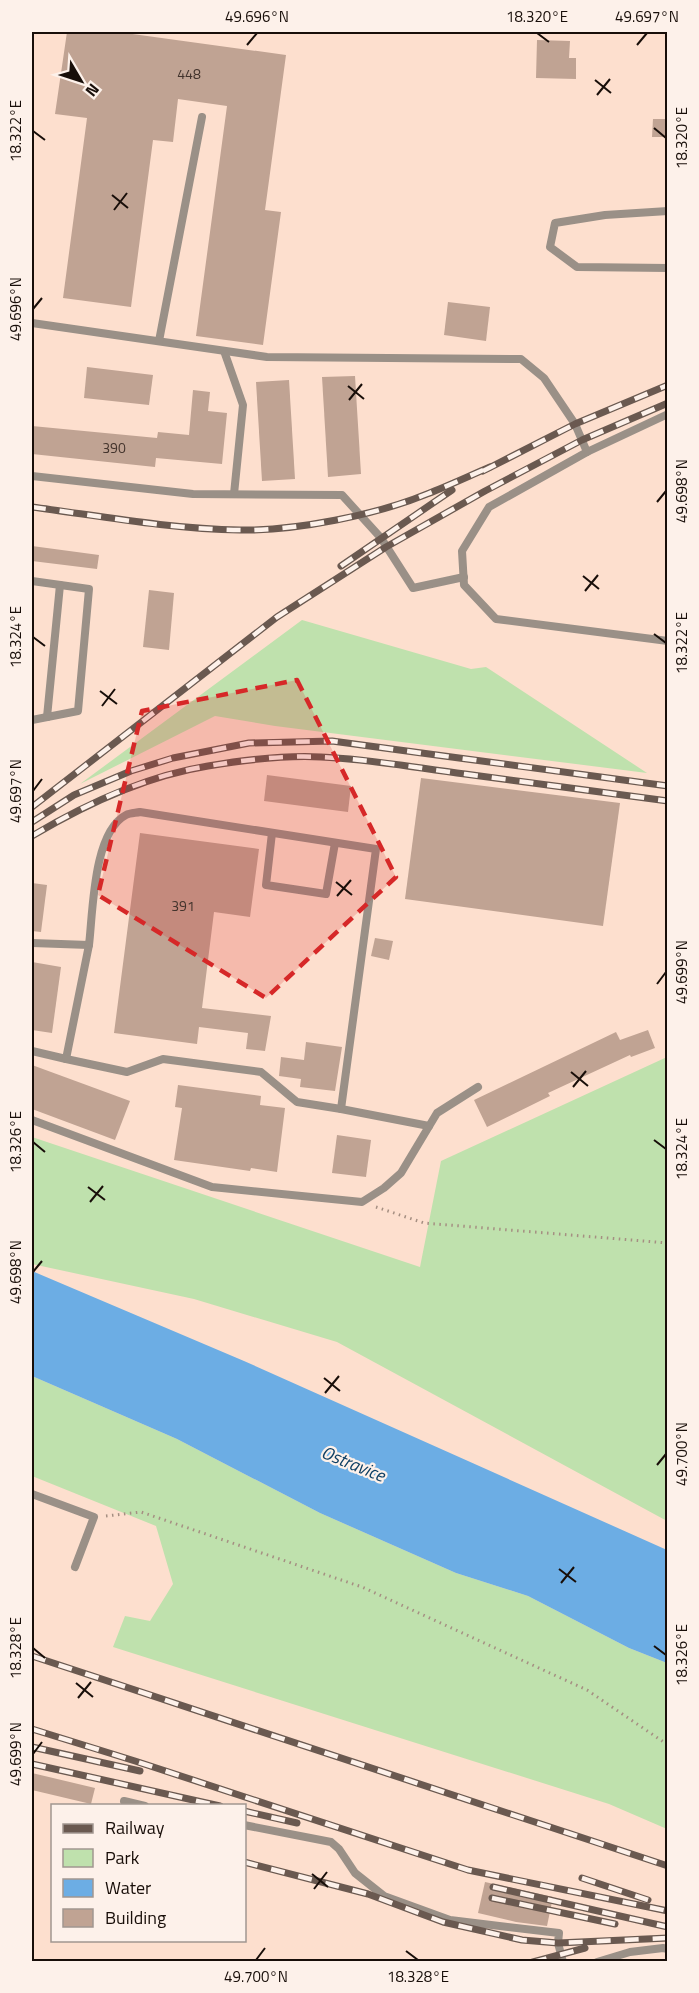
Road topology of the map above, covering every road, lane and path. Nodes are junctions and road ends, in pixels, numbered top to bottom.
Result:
1 (202, 117) dead end
2 (668, 211) edge
3 (668, 268) edge
4 (32, 323) edge
5 (159, 341) junction
6 (224, 351) junction
7 (668, 414) edge
8 (587, 452) junction
9 (32, 476) edge
10 (234, 495) junction
11 (464, 576) junction
12 (32, 581) edge
13 (60, 585) junction
14 (668, 641) edge
15 (46, 717) junction
16 (32, 720) edge
17 (272, 833) junction
18 (334, 843) junction
19 (32, 943) edge
20 (89, 945) junction
21 (32, 1051) edge
22 (66, 1059) junction
23 (477, 1087) dead end
24 (342, 1109) junction
25 (32, 1120) edge
26 (429, 1126) junction
27 (362, 1202) junction
28 (668, 1243) edge
29 (32, 1494) edge
30 (94, 1517) junction
31 (75, 1567) dead end
32 (668, 1744) edge
33 (124, 1801) dead end
34 (137, 1804) edge
35 (246, 1825) edge
36 (668, 1949) edge
37 (563, 1962) edge
38 (597, 1962) edge

1 - 5 lane
2 - 3 lane
4 - 5 lane
5 - 6 lane
6 - 8 lane
6 - 10 lane
7 - 8 lane
8 - 11 lane
9 - 10 lane
10 - 11 lane
11 - 14 lane
12 - 13 lane
13 - 15 lane
13 - 15 lane
15 - 16 lane
17 - 18 lane
17 - 18 lane
17 - 20 lane
18 - 24 lane
19 - 20 lane
20 - 22 lane
21 - 22 lane
22 - 24 lane
23 - 26 lane
24 - 26 lane
25 - 27 lane
26 - 27 lane
27 - 28 path
29 - 30 lane
30 - 31 lane
30 - 32 path
33 - 34 lane
35 - 37 lane
36 - 38 lane

